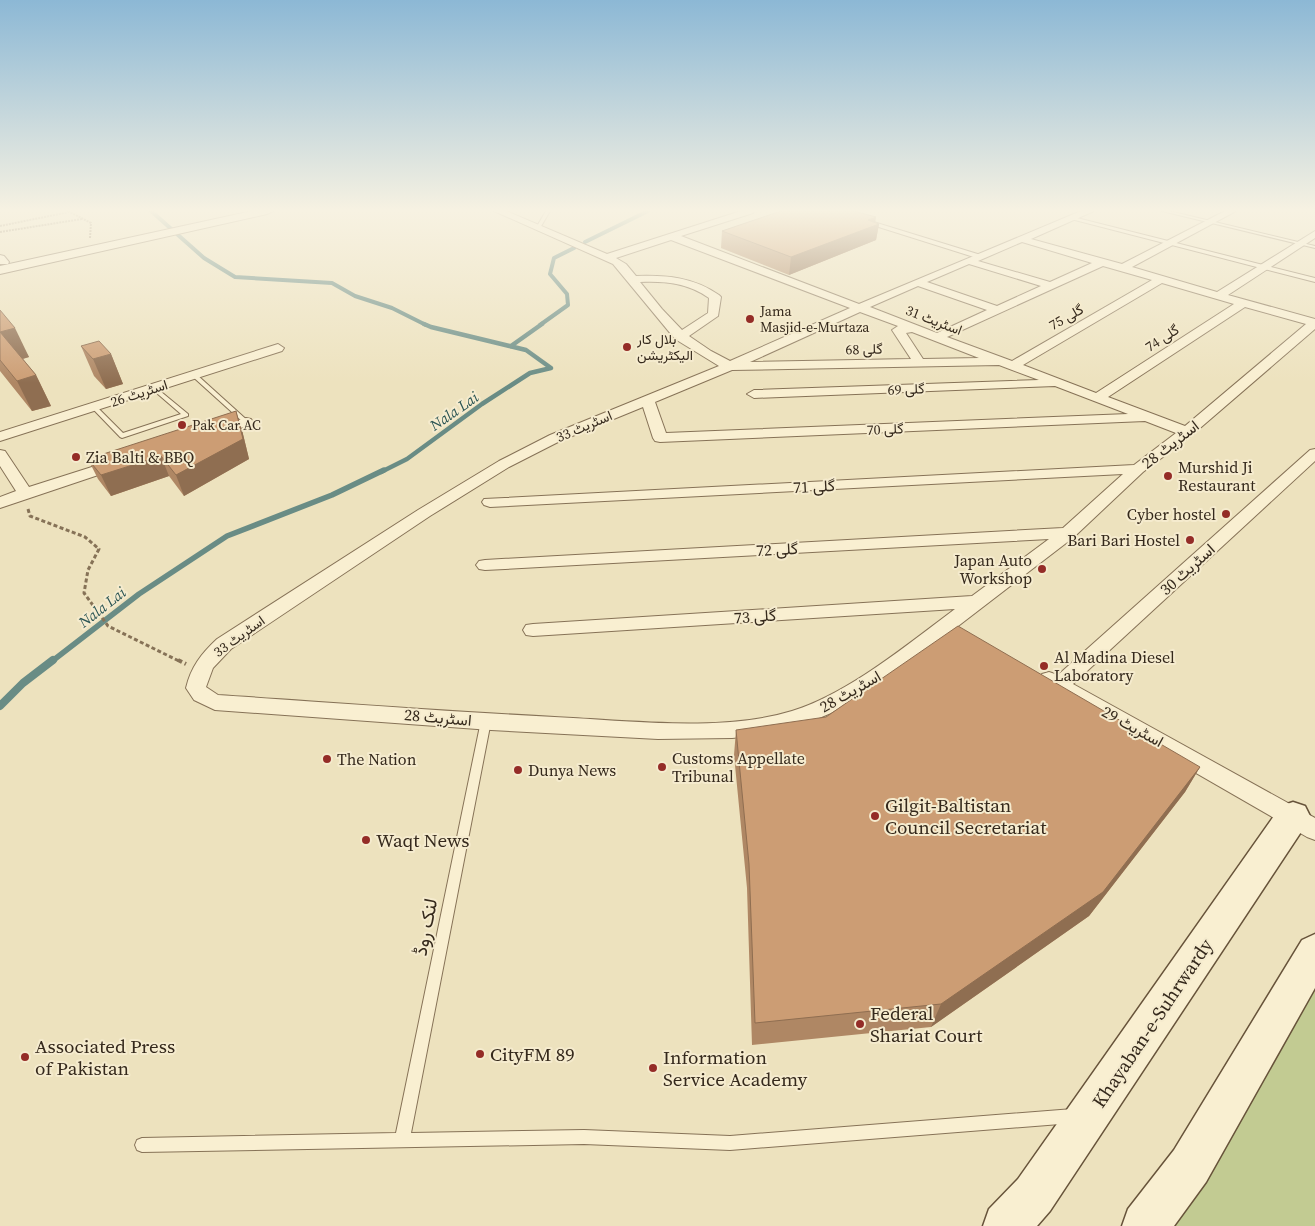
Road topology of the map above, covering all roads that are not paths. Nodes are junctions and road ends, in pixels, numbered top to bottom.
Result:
1 (623, 268) edge
2 (756, 268) edge
3 (950, 268) edge
4 (992, 268) edge
5 (1089, 268) edge
6 (1123, 268) edge
7 (1262, 268) edge
8 (1269, 268) edge
9 (632, 278) junction
10 (1161, 279) junction
11 (1315, 280) edge
12 (917, 282) junction
13 (1050, 286) junction
14 (1218, 296) junction
15 (1243, 303) junction
16 (860, 308) junction
17 (998, 310) junction
18 (1315, 323) edge
19 (913, 328) junction
20 (679, 336) junction
21 (938, 338) junction
22 (278, 348) dead end
23 (999, 361) junction
24 (919, 362) junction
25 (730, 366) junction
26 (1012, 366) junction
27 (194, 375) junction
28 (1059, 383) junction
29 (154, 388) junction
30 (754, 394) dead end
31 (1097, 398) junction
32 (648, 400) junction
33 (94, 407) junction
34 (1150, 418) junction
35 (246, 422) joint
36 (1187, 432) junction
37 (0, 437) edge
38 (200, 437) edge
39 (0, 454) edge
40 (1315, 454) edge
41 (129, 460) edge
42 (1138, 469) junction
43 (24, 494) junction
44 (490, 502) dead end
45 (0, 503) edge
46 (1068, 533) junction
47 (485, 565) dead end
48 (976, 602) junction
49 (533, 630) dead end
50 (1034, 671) edge
51 (1059, 685) junction
52 (264, 705) joint
53 (486, 721) junction
54 (1304, 823) edge
55 (1315, 952) edge
56 (1091, 1114) junction
57 (402, 1140) junction
58 (142, 1146) dead end
59 (1006, 1226) edge
60 (1146, 1226) edge

1 - 9 street
2 - 16 street, اسٹریٹ 31
3 - 12 street, اسٹریٹ 33
4 - 13 street
5 - 13 street
6 - 10 street
7 - 14 street
8 - 11 lane
9 - 20 street
9 - 20 street
10 - 14 street
10 - 26 street, گلی 75
12 - 16 street, اسٹریٹ 33
12 - 17 street
13 - 17 street
14 - 15 street
15 - 18 street
15 - 31 street, گلی 74
16 - 19 street, اسٹریٹ 31
16 - 25 street, اسٹریٹ 33
17 - 21 street
18 - 36 street, اسٹریٹ 28
19 - 21 street, اسٹریٹ 31
19 - 24 street
20 - 25 street
21 - 23 street, اسٹریٹ 31
22 - 27 street, اسٹریٹ 26
23 - 24 street, گلی 68
23 - 26 street, اسٹریٹ 31
24 - 25 street, گلی 68
25 - 32 street, اسٹریٹ 33
26 - 28 street, اسٹریٹ 31
27 - 29 street, اسٹریٹ 26
27 - 35 lane
28 - 30 street, گلی 69
28 - 31 street, اسٹریٹ 31
29 - 33 street, اسٹریٹ 26
29 - 33 lane
31 - 34 street, اسٹریٹ 31
32 - 34 street, گلی 70
32 - 52 street, اسٹریٹ 33
33 - 37 street, اسٹریٹ 26
34 - 36 street, اسٹریٹ 31
35 - 38 street
36 - 42 street, اسٹریٹ 28
39 - 43 street
40 - 51 street, اسٹریٹ 30
41 - 43 street
42 - 44 street, گلی 71
42 - 46 street, اسٹریٹ 28
43 - 45 street
46 - 47 street, گلی 72
46 - 48 street, اسٹریٹ 28
48 - 49 street, گلی 73
48 - 53 street, اسٹریٹ 28
50 - 51 street, اسٹریٹ 29
51 - 54 street, اسٹریٹ 29
52 - 53 street, اسٹریٹ 28
53 - 57 lane, لنک روڈ
54 - 56 main road, Khayaban-e-Suhrwardy
55 - 60 main road
56 - 57 lane
56 - 59 main road, Khayaban-e-Suhrwardy
57 - 58 lane

